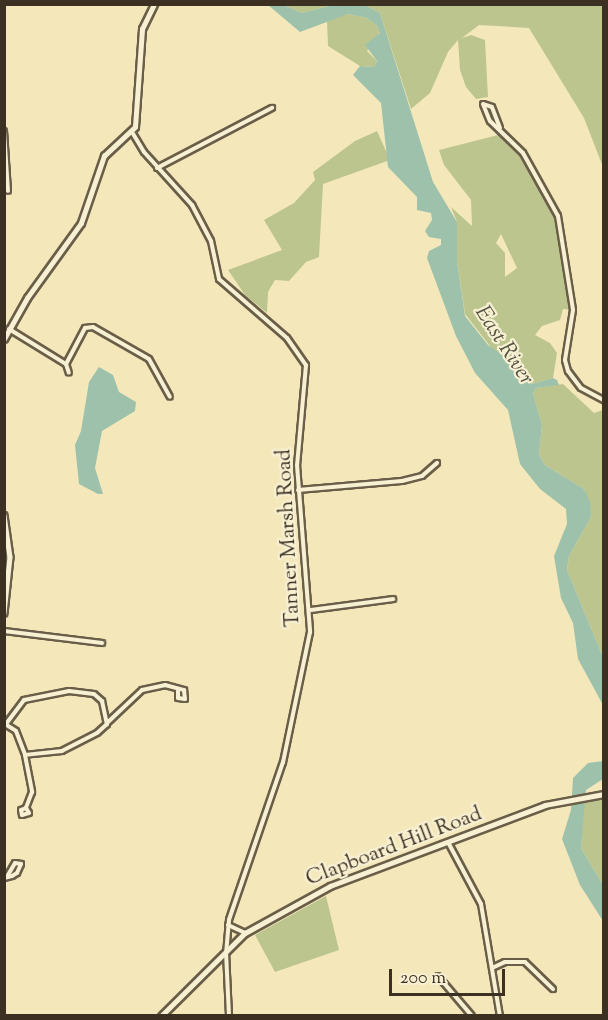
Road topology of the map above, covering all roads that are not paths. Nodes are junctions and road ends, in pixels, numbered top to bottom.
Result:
1 (154, 4) edge
2 (272, 108) dead end
3 (500, 128) junction
4 (4, 132) edge
5 (132, 132) junction
6 (157, 168) junction
7 (8, 191) dead end
8 (6, 334) edge
9 (66, 364) junction
10 (69, 373) dead end
11 (170, 397) dead end
12 (603, 400) edge
13 (437, 463) dead end
14 (298, 490) junction
15 (4, 515) edge
16 (393, 599) dead end
17 (311, 610) junction
18 (4, 613) edge
19 (4, 631) edge
20 (102, 643) dead end
21 (178, 691) dead end
22 (5, 724) edge
23 (107, 724) junction
24 (25, 755) junction
25 (603, 794) edge
26 (26, 808) dead end
27 (449, 844) junction
28 (228, 925) junction
29 (245, 933) junction
30 (226, 951) junction
31 (492, 968) junction
32 (438, 976) dead end
33 (553, 989) dead end
34 (161, 1016) edge
35 (230, 1016) edge
36 (472, 1016) edge
37 (500, 1016) edge

1 - 5 street
2 - 6 street
3 - 3 street
3 - 12 street
4 - 7 street
5 - 6 street, Tanner Marsh Road
5 - 8 street
6 - 14 street, Tanner Marsh Road
8 - 9 street
9 - 10 street
9 - 11 street
13 - 14 street
14 - 17 street, Tanner Marsh Road
15 - 18 street
16 - 17 street
17 - 28 street, Tanner Marsh Road
19 - 20 street
21 - 23 street
22 - 23 street
22 - 24 street
23 - 24 street
24 - 26 street
25 - 27 street, Clapboard Hill Road
27 - 29 street, Clapboard Hill Road
27 - 31 street
28 - 29 street
28 - 30 street, Tanner Marsh Road
29 - 30 street, Clapboard Hill Road
30 - 34 street, Clapboard Hill Road
30 - 35 street, Tanner Marsh Road
31 - 33 street
31 - 37 street
32 - 36 street

